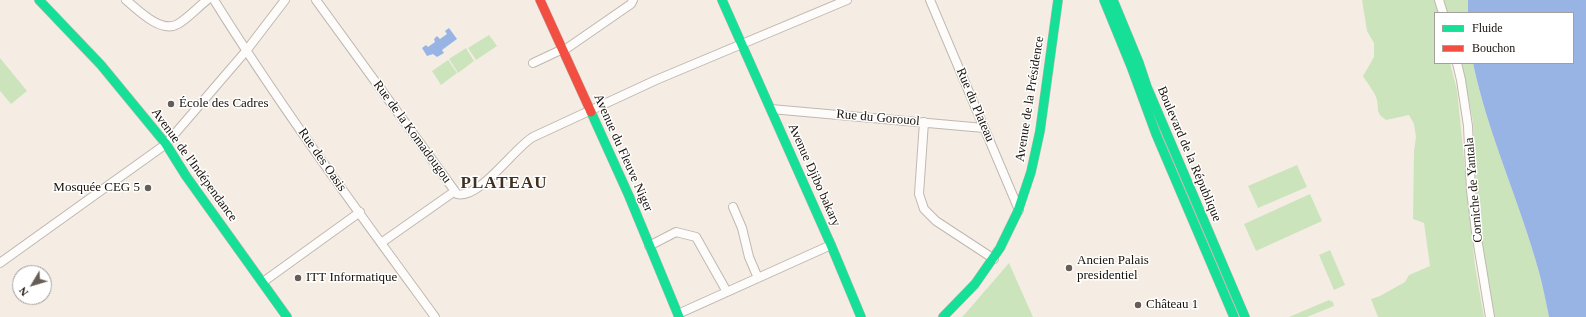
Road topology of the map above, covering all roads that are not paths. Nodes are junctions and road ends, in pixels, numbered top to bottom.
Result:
1 (39, 0) edge
2 (126, 0) edge
3 (207, 0) edge
4 (214, 0) edge
5 (285, 0) edge
6 (316, 0) edge
7 (540, 0) edge
8 (634, 0) edge
9 (722, 0) edge
10 (847, 0) edge
11 (930, 0) edge
12 (1058, 0) edge
13 (1104, 0) edge
14 (1113, 0) edge
15 (1439, 0) edge
16 (833, 3) edge
17 (1443, 12) edge
18 (741, 44) junction
19 (563, 50) junction
20 (246, 51) junction
21 (533, 63) dead end
22 (1135, 64) junction
23 (1457, 64) edge
24 (771, 108) junction
25 (590, 110) junction
26 (924, 122) junction
27 (984, 128) junction
28 (166, 144) junction
29 (1178, 171) junction
30 (455, 191) junction
31 (733, 207) dead end
32 (1019, 210) junction
33 (360, 212) junction
34 (381, 243) junction
35 (831, 245) junction
36 (649, 246) junction
37 (994, 259) junction
38 (0, 263) edge
39 (758, 278) junction
40 (1229, 281) junction
41 (263, 282) junction
42 (1220, 285) junction
43 (727, 292) junction
44 (679, 316) edge
45 (287, 317) edge
46 (435, 317) edge
47 (861, 317) edge
48 (943, 317) edge
49 (1234, 317) edge
50 (1244, 317) edge
51 (1490, 317) edge

1 - 28 main road, Avenue de l'Indépendance
2 - 3 street
4 - 20 street, Rue des Oasis
5 - 20 street
6 - 30 street, Rue de la Komadougou
7 - 19 main road, Avenue du Fleuve Niger
8 - 19 street
9 - 18 main road
10 - 16 street
11 - 27 street, Rue du Plateau
12 - 32 main road, Avenue de la Présidence
13 - 22 main road, Boulevard de la République
14 - 22 main road, Boulevard de la République
15 - 17 street
16 - 18 street
18 - 24 main road, Avenue Djibo bakary
18 - 25 street
19 - 21 street
19 - 25 main road, Avenue du Fleuve Niger
20 - 28 street
20 - 33 street, Rue des Oasis
22 - 29 main road, Boulevard de la République
23 - 51 street, Corniche de Yantala
24 - 26 street, Rue du Gorouol
24 - 35 main road, Avenue Djibo bakary
25 - 30 street
25 - 36 main road, Avenue du Fleuve Niger
26 - 27 street, Rue du Gorouol
26 - 37 street
27 - 32 street, Rue du Plateau
28 - 38 street
28 - 41 main road, Avenue de l'Indépendance
29 - 40 main road, Boulevard de la République
29 - 42 main road, Boulevard de la République
30 - 34 street, Rue de la Komadougou
31 - 39 street
32 - 37 main road, Avenue de la Présidence
33 - 34 street, Rue des Oasis
33 - 41 street
34 - 46 street, Rue des Oasis
35 - 39 street
35 - 47 main road, Avenue Djibo bakary
36 - 43 street
36 - 44 main road, Avenue du Fleuve Niger
37 - 48 main road, Avenue de la Présidence
39 - 43 street
40 - 42 main road
40 - 50 main road, Boulevard de la République
41 - 45 main road, Avenue de l'Indépendance
42 - 49 main road, Boulevard de la République
43 - 44 street

